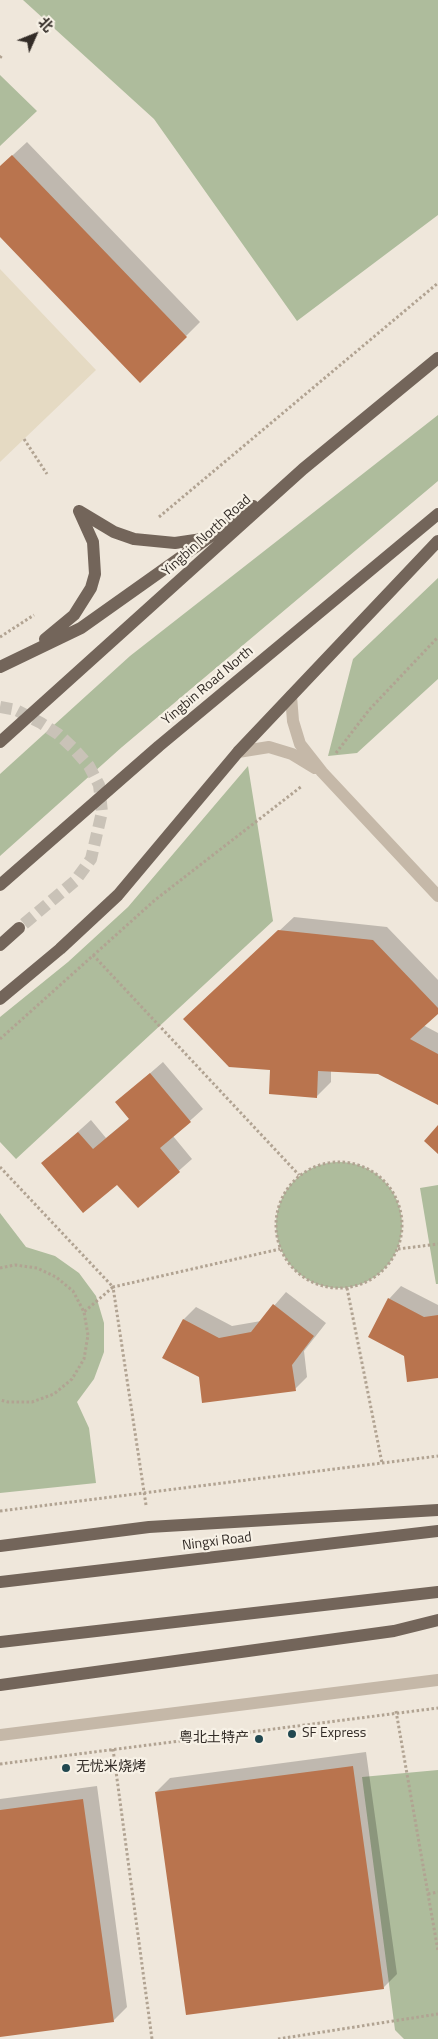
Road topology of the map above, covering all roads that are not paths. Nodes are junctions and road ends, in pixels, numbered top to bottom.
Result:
1 (438, 358) edge
2 (303, 469) junction
3 (438, 514) edge
4 (209, 537) junction
5 (438, 540) edge
6 (24, 655) junction
7 (0, 667) edge
8 (291, 696) junction
9 (0, 742) edge
10 (238, 752) junction
11 (322, 772) junction
12 (0, 885) edge
13 (438, 896) edge
14 (19, 928) tunnel mouth
15 (0, 944) edge
16 (0, 999) edge
17 (438, 1510) edge
18 (438, 1531) edge
19 (0, 1546) edge
20 (0, 1582) edge
21 (438, 1592) edge
22 (438, 1620) edge
23 (438, 1626) edge
24 (394, 1631) junction
25 (0, 1642) edge
26 (438, 1680) edge
27 (0, 1685) edge
28 (0, 1735) edge

1 - 2 main road, Yingbin North Road
2 - 4 main road
2 - 9 main road, Yingbin North Road
3 - 12 main road, Yingbin Road North
4 - 6 main road
4 - 6 main road
5 - 8 main road
6 - 7 main road
8 - 10 main road
8 - 11 lane
10 - 11 lane
10 - 16 main road
11 - 13 lane
14 - 15 main road
17 - 19 main road
18 - 20 main road, Ningxi Road
21 - 25 main road
22 - 24 main road
23 - 24 main road
24 - 27 main road
26 - 28 lane

